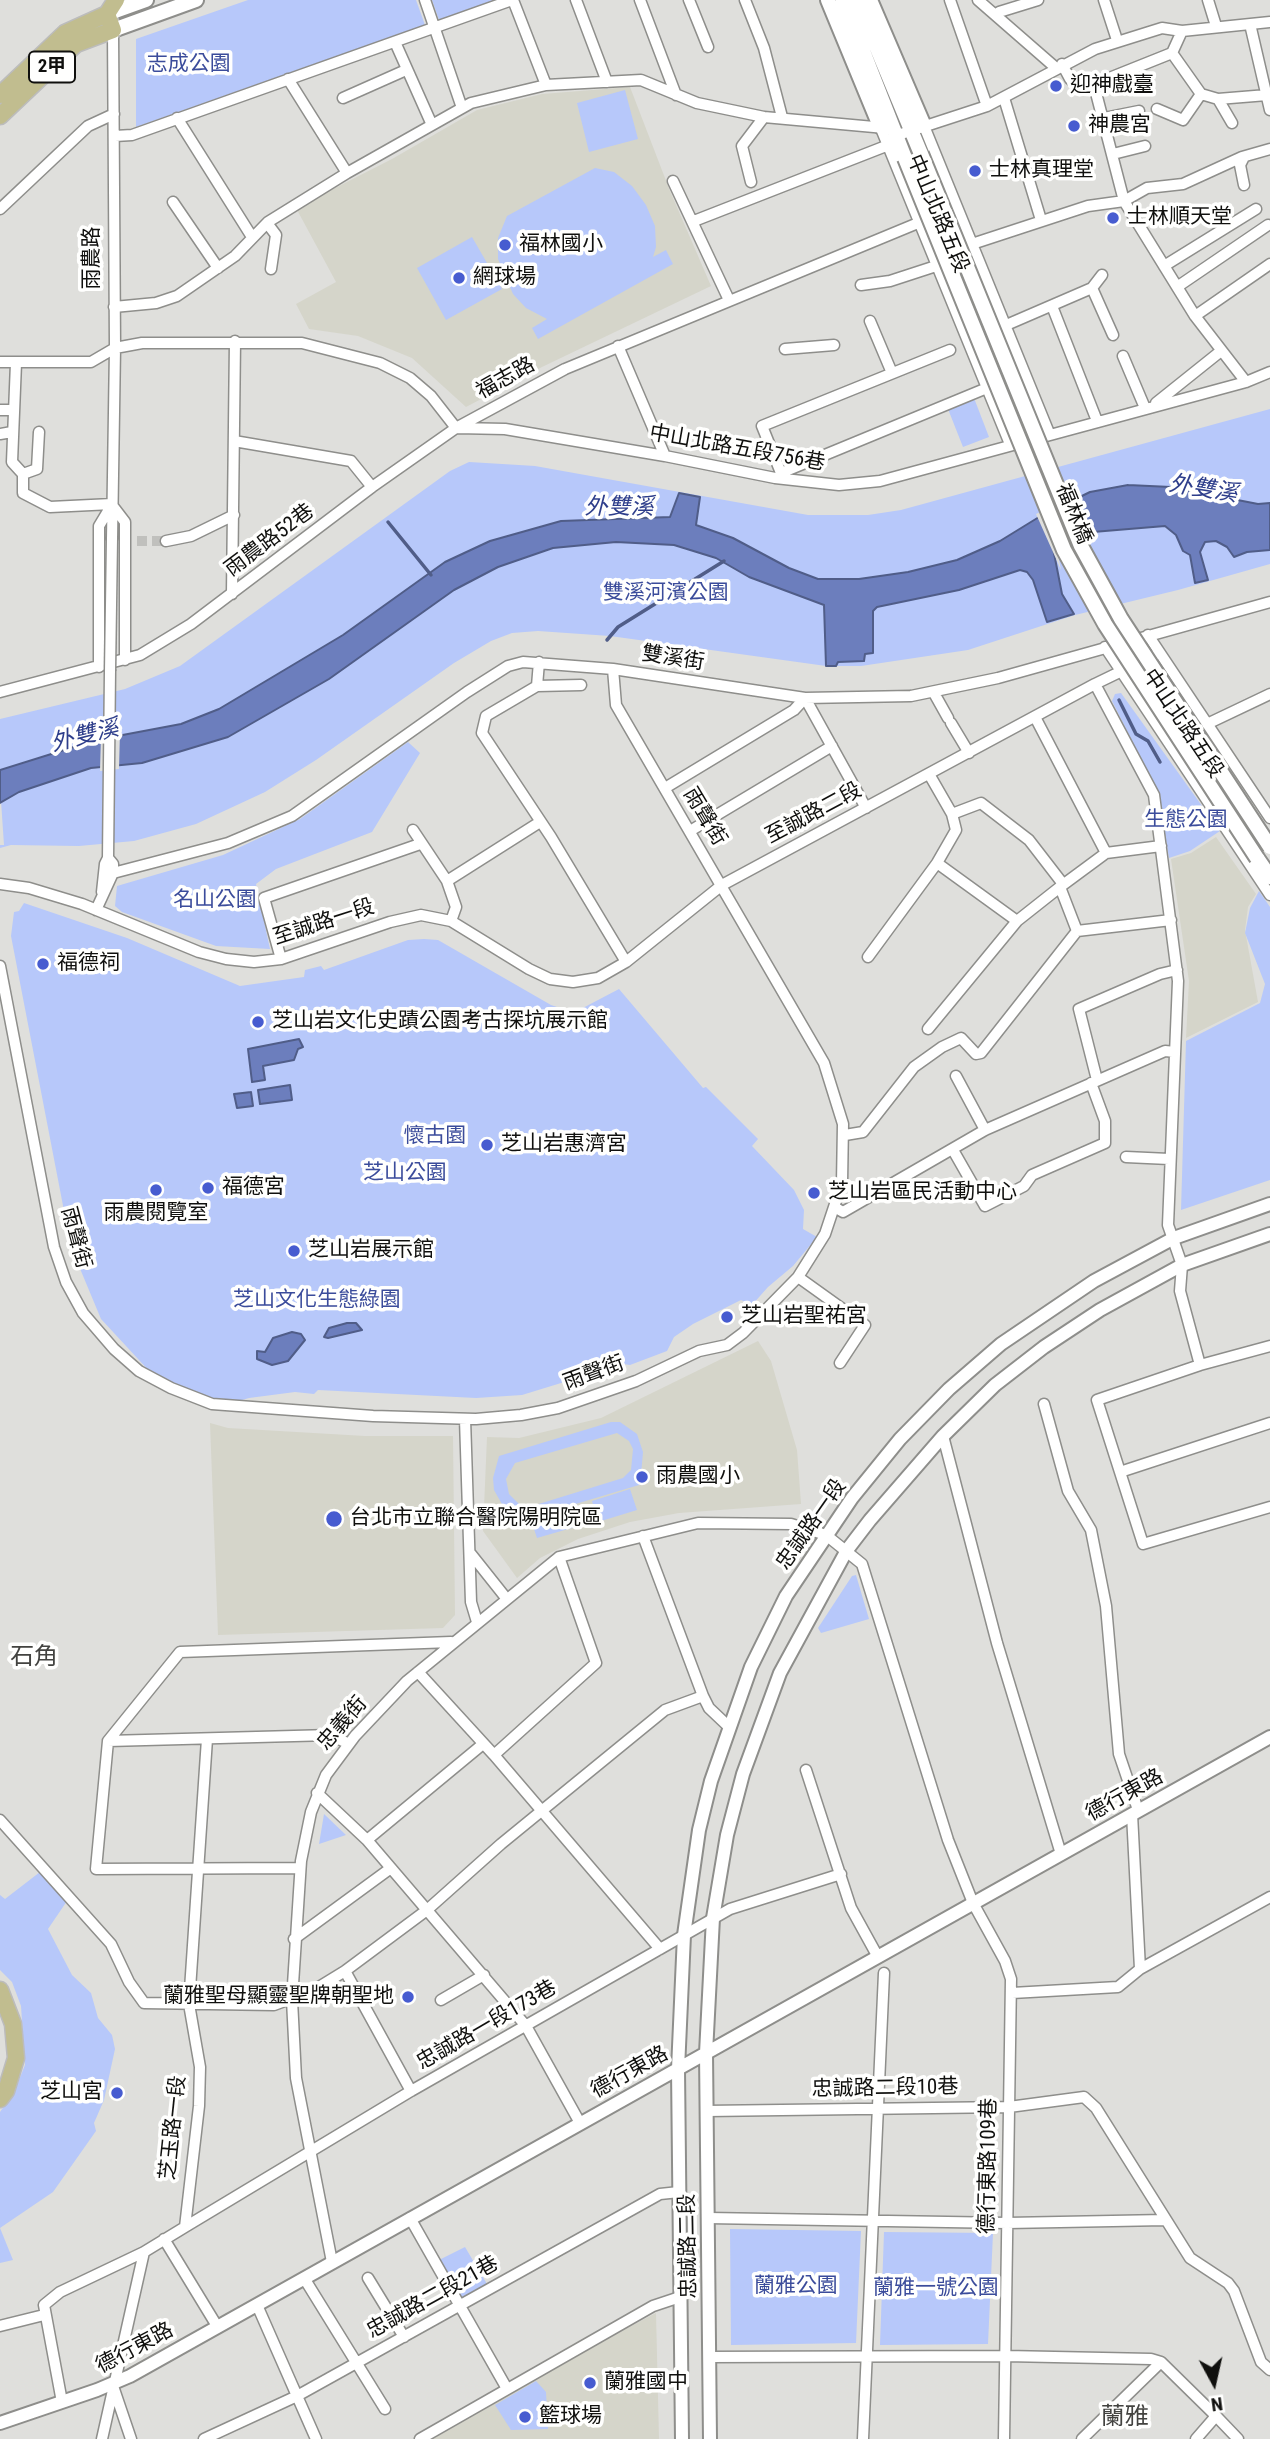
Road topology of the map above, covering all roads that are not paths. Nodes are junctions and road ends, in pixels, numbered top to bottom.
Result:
1 (146, 0) edge
2 (196, 0) edge
3 (425, 0) edge
4 (513, 0) edge
5 (576, 0) edge
6 (640, 0) edge
7 (689, 0) edge
8 (745, 0) edge
9 (828, 0) edge
10 (844, 0) edge
11 (857, 0) edge
12 (870, 0) edge
13 (950, 0) edge
14 (978, 0) edge
15 (1038, 0) edge
16 (1104, 0) edge
17 (1208, 0) edge
18 (112, 7) edge
19 (999, 12) dead end
20 (1270, 22) edge
21 (1250, 24) junction
22 (1216, 26) junction
23 (434, 27) junction
24 (113, 30) junction
25 (1182, 31) junction
26 (1116, 37) dead end
27 (395, 42) junction
28 (708, 47) dead end
29 (1172, 53) junction
30 (1059, 66) junction
31 (406, 70) junction
32 (288, 79) junction
33 (607, 82) junction
34 (546, 85) junction
35 (1095, 89) junction
36 (1201, 94) junction
37 (0, 95) edge
38 (676, 95) junction
39 (1267, 95) junction
40 (343, 98) dead end
41 (1004, 98) junction
42 (1218, 99) junction
43 (987, 106) junction
44 (462, 108) junction
45 (1157, 109) dead end
46 (1270, 110) edge
47 (1139, 111) dead end
48 (114, 114) junction
49 (0, 116) edge
50 (764, 117) junction
51 (782, 117) junction
52 (177, 118) junction
53 (1104, 118) junction
54 (1232, 123) dead end
55 (432, 125) junction
56 (880, 125) junction
57 (911, 130) junction
58 (115, 136) junction
59 (886, 146) junction
60 (1145, 146) dead end
61 (1270, 149) edge
62 (921, 154) joint
63 (1113, 154) junction
64 (1243, 156) junction
65 (905, 158) joint
66 (347, 173) junction
67 (673, 181) dead end
68 (751, 182) dead end
69 (1244, 186) dead end
70 (1124, 201) junction
71 (173, 202) dead end
72 (0, 209) edge
73 (1256, 209) dead end
74 (1041, 220) junction
75 (694, 221) junction
76 (267, 223) junction
77 (918, 223) junction
78 (1268, 225) dead end
79 (252, 237) junction
80 (972, 244) junction
81 (1270, 264) edge
82 (936, 266) junction
83 (1164, 266) junction
84 (218, 268) junction
85 (271, 269) dead end
86 (1102, 275) dead end
87 (861, 285) dead end
88 (1177, 287) junction
89 (1092, 288) junction
90 (729, 300) junction
91 (1052, 306) junction
92 (114, 307) junction
93 (1195, 316) junction
94 (870, 321) dead end
95 (1004, 326) junction
96 (1113, 335) dead end
97 (235, 341) junction
98 (834, 345) dead end
99 (618, 346) junction
100 (115, 348) junction
101 (785, 349) dead end
102 (950, 350) dead end
103 (1221, 351) junction
104 (1123, 356) dead end
105 (0, 362) edge
106 (16, 363) junction
107 (1270, 372) edge
108 (891, 373) junction
109 (1246, 382) junction
110 (987, 388) junction
111 (1148, 407) junction
112 (0, 410) edge
113 (14, 410) junction
114 (1097, 421) junction
115 (456, 428) junction
116 (12, 432) junction
117 (39, 432) dead end
118 (1049, 433) junction
119 (0, 434) edge
120 (234, 440) junction
121 (1010, 444) junction
122 (665, 456) junction
123 (23, 474) junction
124 (780, 476) junction
125 (372, 487) junction
126 (112, 504) junction
127 (234, 515) junction
128 (137, 541) tunnel mouth
129 (166, 541) tunnel mouth
130 (125, 542) junction
131 (232, 594) junction
132 (1270, 602) edge
133 (1148, 635) junction
134 (1105, 647) junction
135 (1159, 653) junction
136 (125, 660) junction
137 (539, 662) junction
138 (99, 667) junction
139 (613, 669) junction
140 (1121, 671) junction
141 (1095, 684) junction
142 (581, 685) dead end
143 (537, 686) junction
144 (0, 692) edge
145 (934, 693) junction
146 (1270, 694) edge
147 (805, 698) junction
148 (1035, 717) junction
149 (1207, 724) junction
150 (832, 746) junction
151 (969, 752) junction
152 (929, 774) junction
153 (664, 788) junction
154 (1270, 794) edge
155 (1257, 799) junction
156 (866, 808) junction
157 (952, 814) junction
158 (1270, 818) edge
159 (540, 822) junction
160 (413, 830) dead end
161 (690, 831) junction
162 (420, 844) junction
163 (1161, 846) junction
164 (1270, 847) edge
165 (1106, 853) junction
166 (108, 858) junction
167 (937, 863) junction
168 (113, 873) junction
169 (1270, 877) edge
170 (447, 881) junction
171 (0, 884) edge
172 (722, 885) junction
173 (1061, 886) junction
174 (102, 892) junction
175 (1270, 895) edge
176 (96, 910) junction
177 (421, 915) joint
178 (1171, 920) junction
179 (452, 921) junction
180 (1017, 921) junction
181 (1077, 931) junction
182 (869, 957) dead end
183 (281, 959) junction
184 (626, 962) junction
185 (0, 966) edge
186 (1177, 971) junction
187 (928, 1029) dead end
188 (1175, 1052) junction
189 (956, 1076) dead end
190 (1094, 1082) junction
191 (985, 1130) junction
192 (845, 1135) junction
193 (953, 1150) junction
194 (1126, 1157) dead end
195 (1168, 1159) junction
196 (1270, 1204) edge
197 (836, 1208) junction
198 (1270, 1234) edge
199 (1174, 1238) junction
200 (1182, 1265) junction
201 (798, 1277) junction
202 (1270, 1346) edge
203 (840, 1363) dead end
204 (1200, 1365) junction
205 (1044, 1404) dead end
206 (465, 1419) junction
207 (1270, 1423) edge
208 (943, 1436) junction
209 (1120, 1472) junction
210 (1270, 1507) edge
211 (826, 1535) junction
212 (643, 1536) junction
213 (848, 1550) junction
214 (471, 1554) junction
215 (559, 1557) junction
216 (506, 1598) junction
217 (477, 1622) junction
218 (451, 1642) junction
219 (418, 1672) junction
220 (703, 1696) junction
221 (728, 1726) junction
222 (1270, 1737) edge
223 (207, 1739) junction
224 (108, 1741) junction
225 (349, 1744) junction
226 (483, 1744) junction
227 (494, 1755) junction
228 (806, 1770) dead end
229 (317, 1793) junction
230 (1135, 1812) junction
231 (543, 1813) junction
232 (0, 1820) edge
233 (367, 1840) junction
234 (1061, 1854) junction
235 (300, 1868) junction
236 (391, 1868) junction
237 (197, 1869) junction
238 (841, 1874) junction
239 (1270, 1897) edge
240 (973, 1903) junction
241 (427, 1910) junction
242 (713, 1918) junction
243 (684, 1935) junction
244 (294, 1939) junction
245 (660, 1949) junction
246 (878, 1957) junction
247 (1140, 1969) junction
248 (345, 1972) junction
249 (884, 1973) dead end
250 (484, 1975) junction
251 (0, 1990) edge
252 (1012, 1993) junction
253 (292, 2000) junction
254 (441, 2000) dead end
255 (189, 2004) junction
256 (526, 2026) junction
257 (706, 2053) junction
258 (678, 2069) junction
259 (411, 2091) junction
260 (0, 2099) edge
261 (1009, 2107) junction
262 (876, 2109) junction
263 (706, 2111) junction
264 (580, 2123) junction
265 (309, 2151) junction
266 (679, 2192) junction
267 (410, 2218) junction
268 (708, 2218) junction
269 (873, 2220) junction
270 (1165, 2220) junction
271 (1007, 2223) junction
272 (184, 2227) junction
273 (164, 2239) junction
274 (144, 2252) junction
275 (332, 2262) junction
276 (304, 2278) junction
277 (368, 2278) dead end
278 (680, 2297) junction
279 (257, 2305) junction
280 (461, 2305) junction
281 (44, 2315) junction
282 (0, 2326) edge
283 (217, 2326) junction
284 (404, 2337) junction
285 (1006, 2356) junction
286 (709, 2357) junction
287 (867, 2358) junction
288 (1161, 2362) junction
289 (357, 2363) junction
290 (1270, 2370) edge
291 (112, 2384) junction
292 (506, 2387) junction
293 (298, 2396) junction
294 (62, 2402) junction
295 (385, 2409) dead end
296 (1216, 2416) junction
297 (0, 2423) edge
298 (102, 2439) edge
299 (131, 2439) edge
300 (204, 2439) edge
301 (316, 2439) edge
302 (420, 2439) edge
303 (682, 2439) edge
304 (710, 2439) edge
305 (863, 2439) edge
306 (1004, 2439) edge
307 (1082, 2439) edge
308 (1196, 2439) edge
309 (1238, 2439) edge

1 - 18 main road
2 - 24 main road
3 - 23 street
4 - 23 street
4 - 34 street
5 - 33 street
6 - 38 street
7 - 28 street
8 - 51 street
9 - 56 main road, 中山北路五段
10 - 57 main road, 中山北路五段
11 - 57 main road, 中山北路五段
12 - 57 main road, 中山北路五段
13 - 43 street
14 - 30 street
15 - 19 street
16 - 26 street
17 - 22 street
18 - 24 main road, 雨農路
18 - 37 main road, 2甲
20 - 21 street
21 - 22 street
21 - 39 street
22 - 25 street
23 - 27 street
23 - 44 street
24 - 48 street, 雨農路
24 - 49 main road, 2甲
25 - 29 street
25 - 30 street
27 - 31 street
27 - 32 street
29 - 35 street
29 - 36 street
30 - 35 street
30 - 41 street
31 - 40 street
31 - 55 street
32 - 52 street
32 - 66 street
33 - 34 street
33 - 38 street
34 - 44 street
35 - 53 street
36 - 42 street
36 - 45 street
38 - 50 street
39 - 42 street
39 - 46 street
41 - 43 street
41 - 74 street
42 - 54 street
43 - 57 street
44 - 55 street
47 - 53 street
48 - 58 street, 雨農路
48 - 72 street
50 - 51 street
50 - 68 street
51 - 56 street
52 - 58 street
52 - 79 street
53 - 63 street
55 - 66 street
56 - 57 street
56 - 59 street, 中山北路五段
57 - 59 street
57 - 62 main road, 中山北路五段
57 - 65 main road, 中山北路五段
57 - 80 street, 中山北路五段
58 - 92 street, 雨農路
59 - 75 street
59 - 77 street, 中山北路五段
60 - 63 street
61 - 64 street
62 - 164 main road, 福林橋, bridge
63 - 70 street
64 - 69 street
64 - 70 street
65 - 169 main road, 福林橋, bridge
66 - 76 street
67 - 75 street
70 - 74 street
70 - 83 street
71 - 84 street
73 - 83 street
74 - 80 street
75 - 90 street
76 - 79 street
76 - 85 street
77 - 82 street, 中山北路五段
77 - 90 street, 福志路
78 - 88 street
79 - 84 street
80 - 95 street, 中山北路五段
81 - 93 street
82 - 87 street
82 - 110 street, 中山北路五段
83 - 88 street
84 - 92 street
86 - 89 street
88 - 93 street
89 - 91 street
89 - 96 street
90 - 99 street, 福志路
91 - 95 street
91 - 114 street
92 - 100 street, 雨農路
93 - 103 street
94 - 108 street
95 - 118 street, 中山北路五段
97 - 100 street
97 - 115 street
97 - 120 street
98 - 101 street
99 - 115 street, 福志路
99 - 122 street
100 - 106 street
100 - 126 street, 雨農路
102 - 108 street
103 - 109 street
103 - 111 street
104 - 111 street
105 - 106 street
106 - 113 street
107 - 109 street, 中山北路五段756巷
108 - 124 street
109 - 111 street, 中山北路五段756巷
110 - 121 street, 中山北路五段
110 - 124 street
111 - 114 street, 中山北路五段756巷
112 - 113 street
113 - 116 street
114 - 118 street, 中山北路五段756巷
115 - 122 street, 中山北路五段756巷
115 - 125 street, 雨農路52巷
116 - 119 street
116 - 123 street
117 - 123 street
118 - 121 street, 中山北路五段756巷
120 - 125 street
120 - 127 street
121 - 124 street, 中山北路五段756巷
122 - 124 street, 中山北路五段756巷
123 - 126 street
125 - 131 street, 雨農路52巷
126 - 130 street, 雨農路
126 - 138 street, 雨農路
126 - 166 street, 雨農路, bridge
127 - 129 street
127 - 131 street
128 - 130 street
130 - 136 street, 雨農路
131 - 136 street, 雨農路52巷
132 - 133 street, 雙溪街
133 - 134 street, 雙溪街
133 - 135 street, 中山北路五段
134 - 140 street, 中山北路五段
134 - 145 street, 雙溪街
135 - 140 street, 至誠路二段
135 - 149 street, 中山北路五段
136 - 138 street, 雨農路52巷
137 - 139 street, 雙溪街
137 - 143 street
137 - 168 street, 雙溪街
138 - 144 street, 雨農路52巷
139 - 147 street, 雙溪街
139 - 153 street, 雨聲街
140 - 141 street, 至誠路二段
140 - 175 street, 中山北路五段
141 - 148 street, 至誠路二段
141 - 163 street
142 - 143 street
143 - 159 street
145 - 147 street, 雙溪街
145 - 151 street
146 - 149 street
147 - 150 street
147 - 153 street
148 - 151 street, 至誠路二段
148 - 165 street
149 - 155 street, 中山北路五段
150 - 156 street
150 - 161 street
151 - 152 street, 至誠路二段
152 - 156 street, 至誠路二段
152 - 157 street
153 - 161 street, 雨聲街
154 - 155 street
155 - 158 street, 中山北路五段
156 - 172 street, 至誠路二段
157 - 167 street
157 - 173 street
159 - 170 street
159 - 184 street
160 - 162 street
161 - 172 street, 雨聲街
162 - 170 street
162 - 183 street
163 - 165 street
163 - 178 street
165 - 173 street
166 - 168 street
166 - 174 street
167 - 180 street
167 - 182 street
168 - 174 street
170 - 179 street
171 - 176 street, 至誠路一段
172 - 184 street, 至誠路二段
172 - 192 street, 雨聲街
173 - 180 street
173 - 181 street
174 - 176 street
176 - 183 street, 至誠路一段
177 - 179 street, 至誠路二段
177 - 183 street, 至誠路一段
178 - 181 street
178 - 186 street
179 - 184 street, 至誠路二段
180 - 187 street
181 - 192 street
185 - 206 street, 雨聲街
186 - 188 street
186 - 190 street
188 - 190 street
188 - 195 street
189 - 191 street
190 - 191 street
190 - 193 street
191 - 193 street
192 - 197 street, 雨聲街
193 - 197 street
194 - 195 street
195 - 199 street
196 - 199 street, 忠誠路一段
197 - 201 street, 雨聲街
198 - 200 street, 忠誠路一段
199 - 200 street
199 - 211 street, 忠誠路一段
200 - 204 street
200 - 208 street, 忠誠路一段
201 - 203 street
201 - 206 street, 雨聲街
202 - 204 street
204 - 209 street
205 - 230 street
206 - 214 street
207 - 209 street
208 - 213 street, 忠誠路一段
208 - 234 street
209 - 210 street
211 - 212 street, 忠義街
211 - 213 street, 忠義街
211 - 221 street, 忠誠路一段
212 - 215 street, 忠義街
212 - 220 street
213 - 240 street, 德行東路109巷
213 - 242 street, 忠誠路一段
214 - 216 street
214 - 217 street
215 - 216 street, 忠義街
215 - 227 street
216 - 217 street, 忠義街
217 - 218 street, 忠義街
218 - 219 street, 忠義街
218 - 224 street
219 - 225 street, 忠義街
219 - 226 street
220 - 221 street
220 - 231 street
221 - 243 street, 忠誠路一段
222 - 230 street, 德行東路
223 - 224 street
223 - 225 street
223 - 237 street, 芝玉路一段
224 - 237 street
225 - 229 street, 忠義街
226 - 227 street
226 - 233 street
227 - 231 street
228 - 238 street
229 - 233 street
229 - 235 street, 忠義街
230 - 234 street, 德行東路
230 - 247 street
231 - 241 street
231 - 245 street
232 - 255 street
233 - 236 street
234 - 240 street, 德行東路
235 - 237 street
235 - 244 street, 忠義街
236 - 241 street
236 - 244 street
237 - 255 street, 芝玉路一段
238 - 242 street, 忠誠路一段173巷
238 - 246 street
239 - 247 street
240 - 246 street, 德行東路
240 - 252 street, 德行東路109巷
241 - 248 street
241 - 250 street
242 - 243 street, 忠誠路一段173巷
242 - 257 street, 忠誠路一段
243 - 245 street, 忠誠路一段173巷
243 - 258 street, 忠誠路一段
244 - 253 street, 忠義街
245 - 256 street, 忠誠路一段173巷
246 - 257 street, 德行東路
247 - 252 street
248 - 253 street
248 - 259 street
249 - 262 street
250 - 254 street
250 - 256 street
251 - 260 main road
252 - 261 street, 德行東路109巷
253 - 255 street
253 - 265 street, 忠義街
255 - 272 street, 芝玉路一段
256 - 259 street, 忠誠路一段173巷
256 - 264 street
257 - 258 street, 德行東路
257 - 263 street, 忠誠路二段
258 - 264 street, 德行東路
258 - 266 street, 忠誠路二段
259 - 265 street, 忠誠路一段173巷
261 - 262 street, 忠誠路二段10巷
261 - 270 street, 忠誠路二段10巷
261 - 271 street, 德行東路109巷
262 - 263 street, 忠誠路二段10巷
262 - 269 street
263 - 268 street, 忠誠路二段
264 - 267 street, 德行東路
265 - 272 street, 忠誠路一段173巷
265 - 275 street, 忠義街
266 - 278 street, 忠誠路二段
266 - 280 street, 忠誠路二段21巷
267 - 275 street, 德行東路
267 - 280 street
268 - 269 street
268 - 286 street, 忠誠路二段
269 - 271 street
269 - 287 street
270 - 271 street
270 - 290 street
271 - 285 street, 德行東路109巷
272 - 273 street
273 - 274 street
273 - 283 street
274 - 281 street
274 - 291 street
275 - 276 street, 德行東路
276 - 279 street, 德行東路
276 - 289 street
277 - 284 street
278 - 292 street
278 - 303 street, 忠誠路二段
279 - 283 street, 德行東路
279 - 293 street
280 - 284 street, 忠誠路二段21巷
280 - 292 street
281 - 282 street
281 - 294 street
283 - 291 street, 德行東路
284 - 289 street, 忠誠路二段21巷
285 - 287 street
285 - 288 street
285 - 306 street, 德行東路109巷
286 - 287 street
286 - 304 street, 忠誠路二段
287 - 305 street
288 - 296 street
288 - 307 street
289 - 293 street, 忠誠路二段21巷
289 - 295 street
291 - 294 street, 德行東路
291 - 298 street
291 - 299 street
292 - 302 street
293 - 300 street, 忠誠路二段21巷
293 - 301 street
294 - 297 street, 德行東路
296 - 308 street
296 - 309 street

